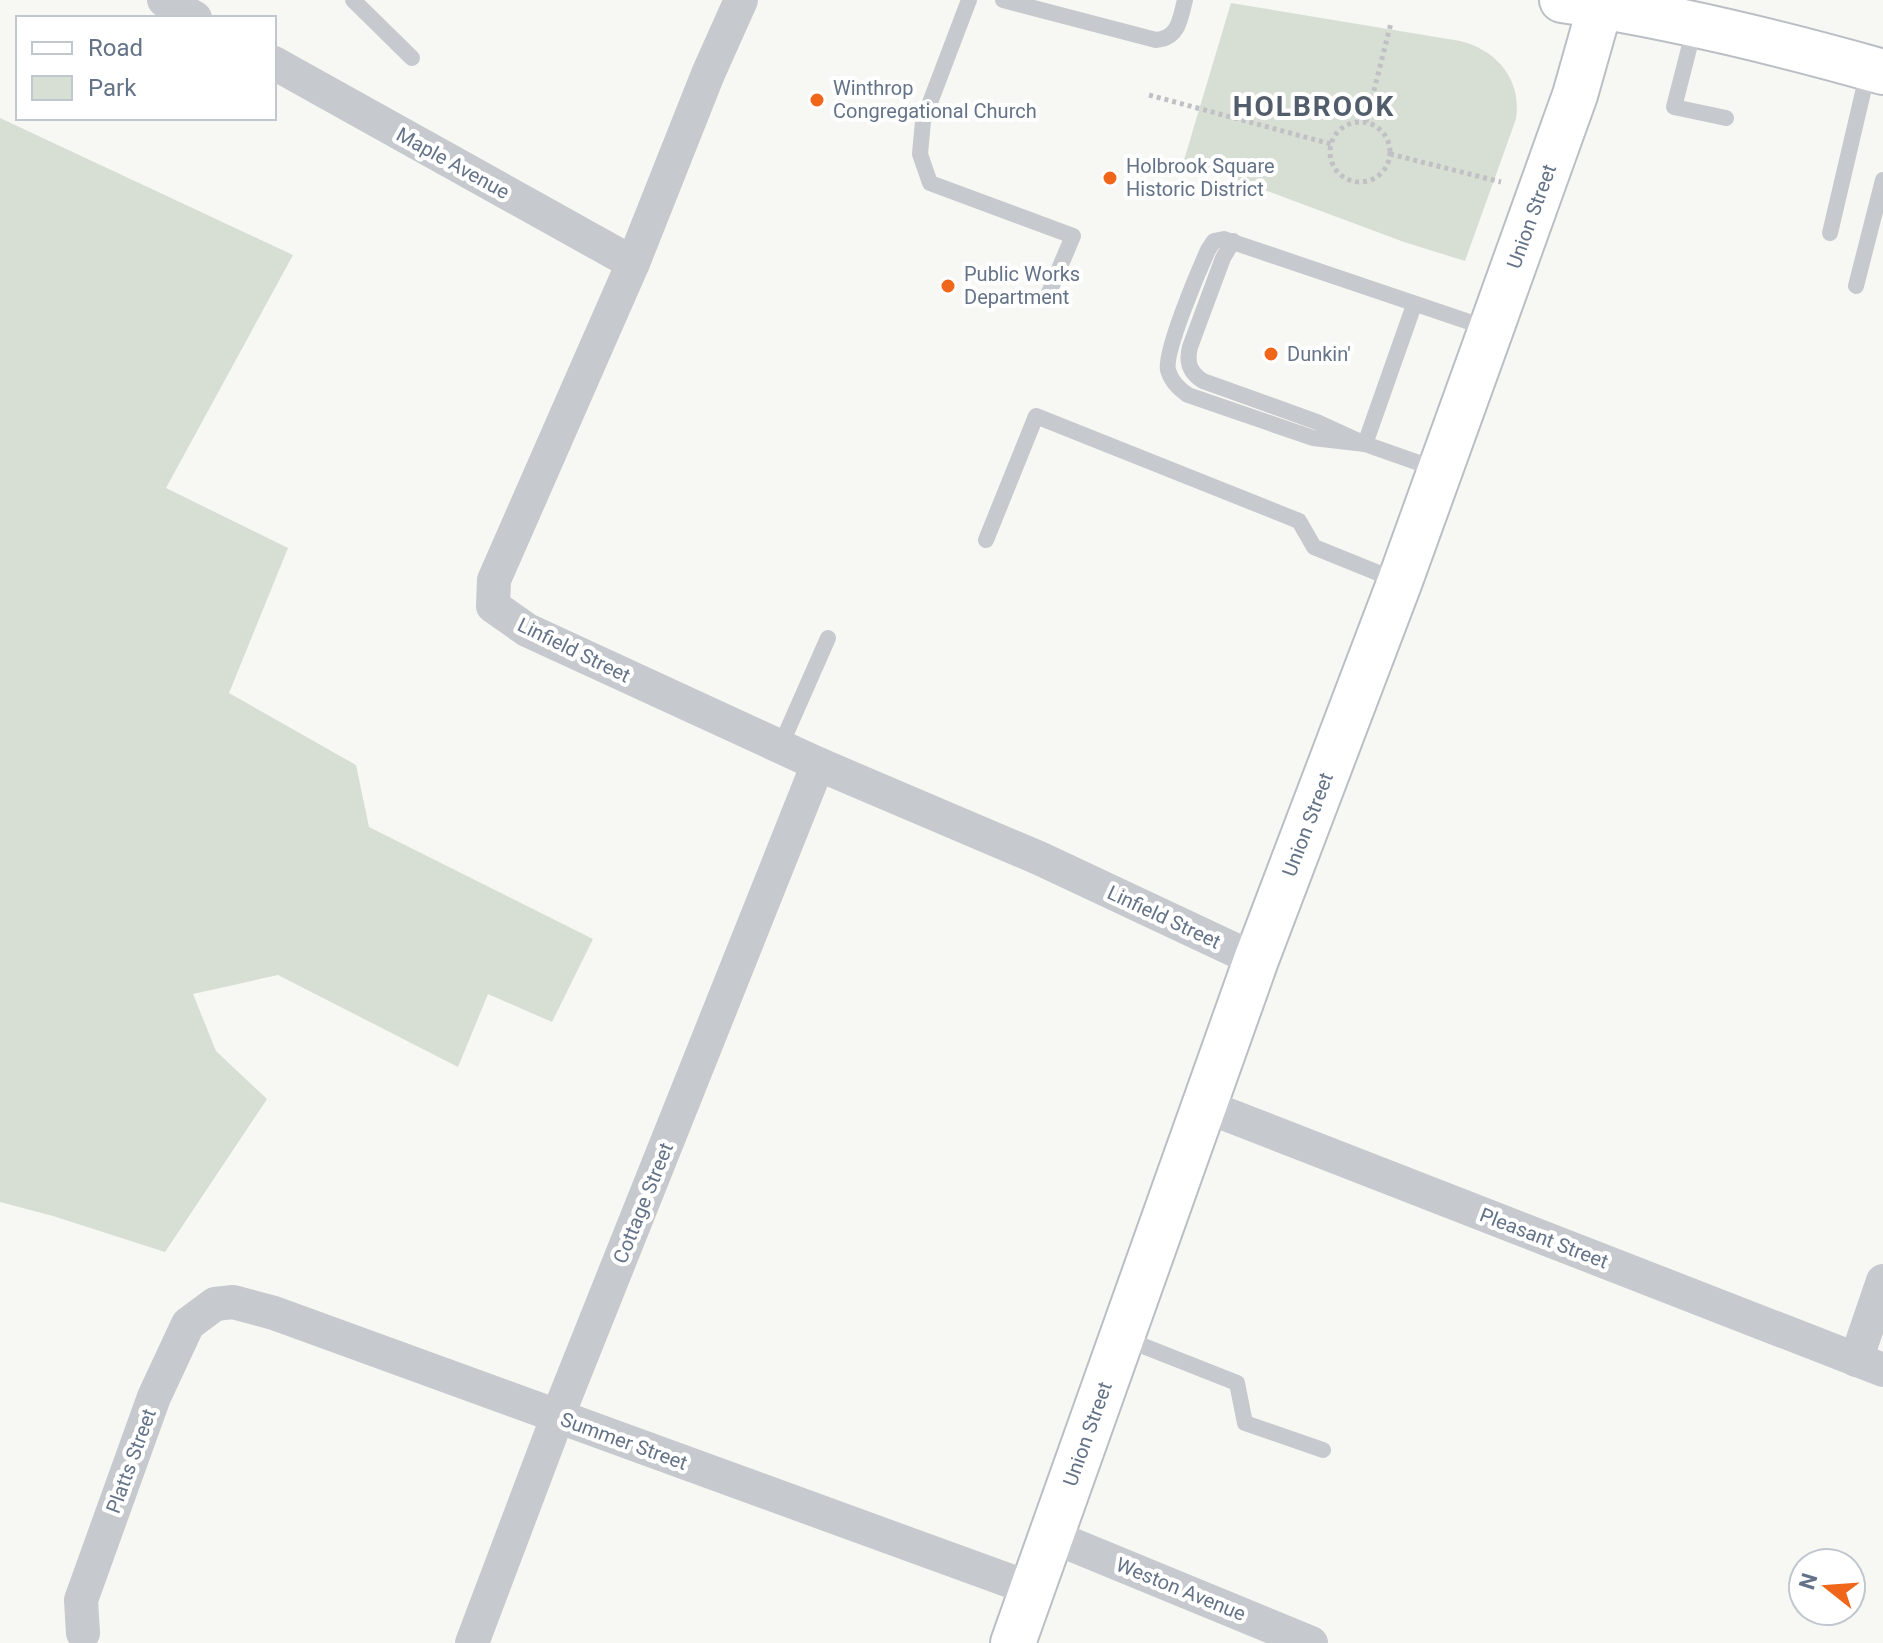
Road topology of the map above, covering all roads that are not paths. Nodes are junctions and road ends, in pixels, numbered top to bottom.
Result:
1 (164, 0) edge
2 (353, 0) edge
3 (741, 0) edge
4 (969, 0) edge
5 (1003, 0) edge
6 (1185, 0) edge
7 (1588, 2) edge
8 (192, 16) edge
9 (1696, 24) junction
10 (412, 58) dead end
11 (276, 64) edge
12 (1876, 70) edge
13 (1726, 118) dead end
14 (1883, 180) edge
15 (1830, 233) dead end
16 (633, 263) junction
17 (1856, 286) dead end
18 (1048, 295) dead end
19 (1414, 305) junction
20 (1491, 329) junction
21 (1365, 444) junction
22 (1440, 471) junction
23 (986, 540) dead end
24 (1400, 581) junction
25 (828, 638) dead end
26 (780, 747) junction
27 (818, 764) junction
28 (1256, 960) junction
29 (1205, 1106) junction
30 (1883, 1281) edge
31 (215, 1304) joint
32 (1122, 1337) junction
33 (1870, 1365) edge
34 (558, 1417) junction
35 (1323, 1450) dead end
36 (1051, 1536) junction
37 (1032, 1589) junction
38 (81, 1640) edge
39 (472, 1643) edge
40 (1013, 1643) edge
41 (1311, 1643) edge

1 - 8 street
2 - 10 lane
3 - 16 street, Linfield Street
4 - 18 lane
5 - 6 lane
7 - 9 main road
7 - 20 main road, Union Street
9 - 12 main road
9 - 13 lane
11 - 16 street, Maple Avenue
12 - 15 lane
14 - 17 lane
16 - 26 street, Linfield Street
19 - 20 lane
19 - 21 lane
19 - 21 lane
20 - 22 main road, Union Street
21 - 22 lane
22 - 24 main road, Union Street
23 - 24 lane
24 - 28 main road, Union Street
25 - 26 lane
26 - 27 street, Linfield Street
27 - 28 street, Linfield Street
27 - 34 street, Cottage Street
28 - 29 main road, Union Street
29 - 32 main road, Union Street
29 - 33 street, Pleasant Street
30 - 33 street
31 - 34 street, Summer Street
31 - 38 street, Platts Street
32 - 35 lane
32 - 36 main road, Union Street
34 - 37 street, Summer Street
34 - 39 street, Cottage Street
36 - 37 main road, Union Street
36 - 41 street, Weston Avenue
37 - 40 main road, Union Street

